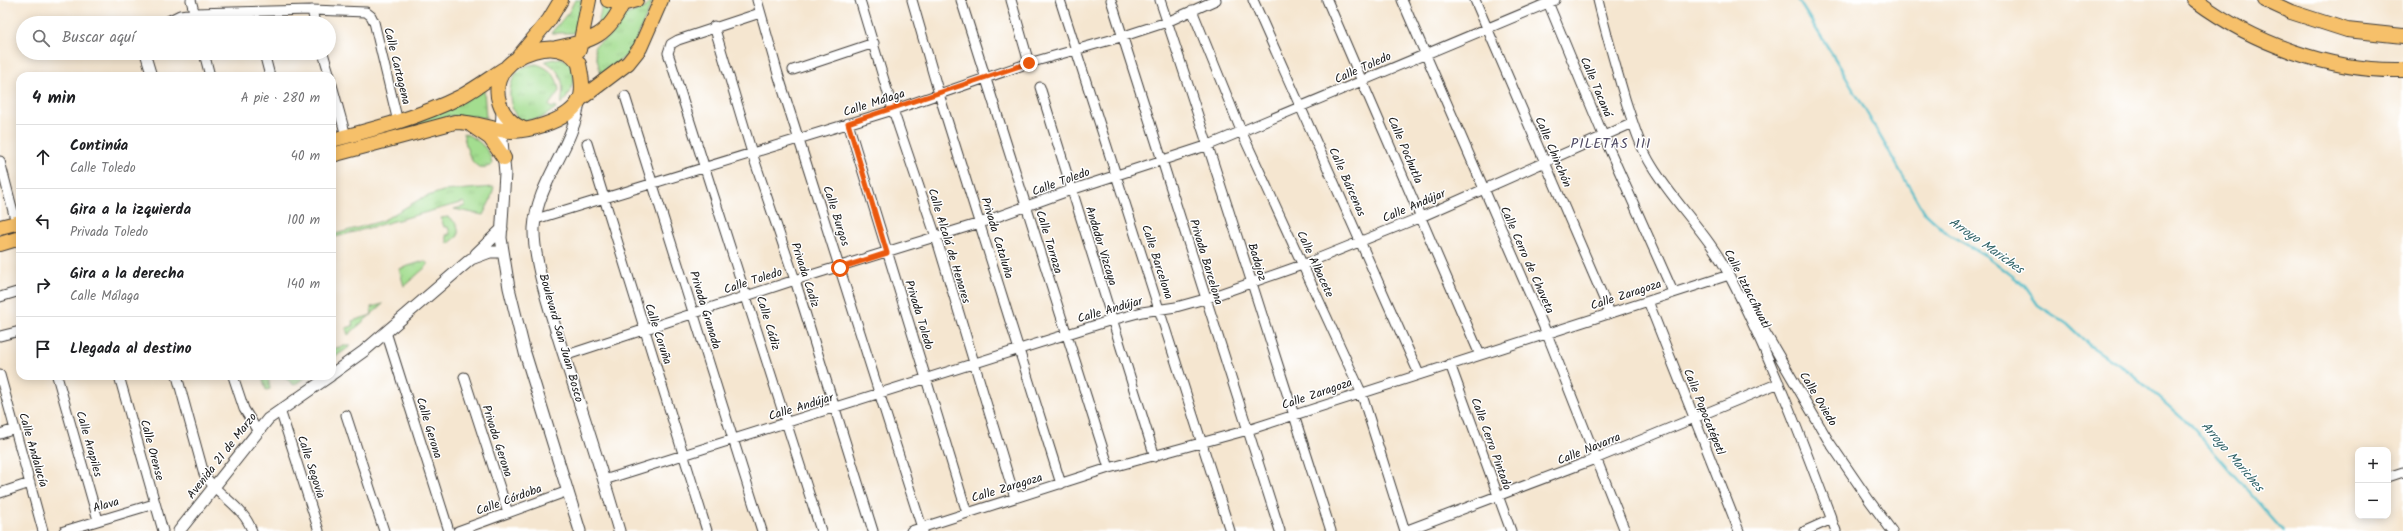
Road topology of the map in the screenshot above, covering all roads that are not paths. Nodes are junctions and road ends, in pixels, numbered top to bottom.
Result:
1 (191, 0) edge
2 (561, 0) edge
3 (589, 0) edge
4 (608, 0) edge
5 (636, 0) edge
6 (661, 0) edge
7 (757, 0) edge
8 (860, 0) edge
9 (912, 0) edge
10 (961, 0) edge
11 (1012, 0) edge
12 (1060, 0) edge
13 (1111, 0) edge
14 (1160, 0) edge
15 (1216, 0) edge
16 (1253, 0) edge
17 (1326, 0) edge
18 (1402, 0) edge
19 (1475, 0) edge
20 (1598, 0) edge
21 (2195, 0) edge
22 (2265, 0) edge
23 (1550, 1) edge
24 (623, 2) edge
25 (312, 10) junction
26 (1192, 10) junction
27 (254, 12) junction
28 (195, 13) junction
29 (760, 13) junction
30 (181, 16) edge
31 (196, 16) edge
32 (255, 16) edge
33 (313, 16) edge
34 (1167, 22) junction
35 (714, 26) junction
36 (1487, 28) junction
37 (2403, 36) edge
38 (1121, 37) junction
39 (579, 43) junction
40 (874, 43) junction
41 (555, 48) junction
42 (1076, 50) junction
43 (1425, 53) junction
44 (519, 56) junction
45 (147, 60) edge
46 (206, 60) edge
47 (266, 60) edge
48 (326, 60) edge
49 (1029, 63) junction
50 (580, 64) junction
51 (504, 69) junction
52 (794, 70) dead end
53 (2403, 70) edge
54 (151, 72) edge
55 (209, 72) edge
56 (269, 72) edge
57 (329, 72) edge
58 (985, 78) junction
59 (1363, 81) junction
60 (1040, 87) dead end
61 (938, 94) junction
62 (625, 96) dead end
63 (336, 100) edge
64 (580, 100) junction
65 (1301, 108) junction
66 (893, 110) junction
67 (502, 113) junction
68 (398, 122) junction
69 (466, 122) junction
70 (848, 123) junction
71 (1633, 123) junction
72 (524, 129) junction
73 (501, 130) junction
74 (1242, 133) junction
75 (1603, 135) junction
76 (346, 136) junction
77 (336, 139) edge
78 (799, 139) junction
79 (587, 143) dead end
80 (1209, 145) junction
81 (752, 153) junction
82 (336, 154) edge
83 (504, 158) junction
84 (0, 161) edge
85 (1162, 161) junction
86 (1544, 162) junction
87 (705, 169) junction
88 (1116, 175) junction
89 (653, 184) junction
90 (1071, 190) junction
91 (1484, 190) junction
92 (604, 199) junction
93 (1026, 207) junction
94 (16, 216) edge
95 (1421, 216) junction
96 (536, 219) junction
97 (16, 223) edge
98 (980, 223) junction
99 (0, 227) edge
100 (502, 229) junction
101 (936, 237) junction
102 (16, 239) edge
103 (1361, 242) junction
104 (0, 244) edge
105 (502, 252) junction
106 (887, 253) junction
107 (471, 259) junction
108 (1302, 265) junction
109 (840, 268) junction
110 (1729, 275) junction
111 (795, 280) junction
112 (1250, 284) junction
113 (16, 292) edge
114 (1673, 292) junction
115 (747, 296) junction
116 (0, 297) edge
117 (1205, 299) junction
118 (1648, 301) junction
119 (1159, 310) junction
120 (693, 313) junction
121 (1610, 313) junction
122 (1112, 320) junction
123 (644, 329) junction
124 (16, 332) edge
125 (386, 332) junction
126 (1547, 334) junction
127 (1065, 335) junction
128 (0, 336) edge
129 (1019, 350) junction
130 (1480, 355) junction
131 (564, 356) junction
132 (1450, 364) junction
133 (973, 366) junction
134 (336, 371) edge
135 (1419, 374) junction
136 (0, 375) edge
137 (464, 377) dead end
138 (58, 380) edge
139 (120, 380) edge
140 (177, 380) edge
141 (234, 380) edge
142 (324, 380) edge
143 (926, 380) junction
144 (1778, 383) junction
145 (1361, 392) junction
146 (881, 395) junction
147 (834, 409) junction
148 (280, 410) junction
149 (346, 415) dead end
150 (1294, 415) junction
151 (1693, 419) junction
152 (787, 424) junction
153 (15, 429) junction
154 (257, 430) junction
155 (1248, 430) junction
156 (0, 434) edge
157 (733, 440) junction
158 (1202, 444) junction
159 (684, 455) junction
160 (1155, 457) junction
161 (1595, 459) junction
162 (1109, 468) junction
163 (2403, 472) edge
164 (2391, 476) edge
165 (604, 480) junction
166 (30, 483) junction
167 (1061, 484) junction
168 (212, 486) junction
169 (568, 491) junction
170 (0, 493) edge
171 (1497, 497) junction
172 (1015, 498) junction
173 (154, 504) junction
174 (508, 513) junction
175 (967, 513) junction
176 (1832, 519) junction
177 (98, 520) junction
178 (184, 528) edge
179 (923, 529) edge
180 (43, 531) edge
181 (64, 531) edge
182 (163, 531) edge
183 (252, 531) edge
184 (319, 531) edge
185 (384, 531) edge
186 (449, 531) edge
187 (458, 531) edge
188 (580, 531) edge
189 (619, 531) edge
190 (707, 531) edge
191 (762, 531) edge
192 (820, 531) edge
193 (873, 531) edge
194 (911, 531) edge
195 (1230, 531) edge
196 (1280, 531) edge
197 (1331, 531) edge
198 (1405, 531) edge
199 (1511, 531) edge
200 (1625, 531) edge
201 (1739, 531) edge
202 (1805, 531) edge
203 (1836, 531) edge
204 (1892, 531) edge

1 - 28 street
2 - 44 main road
3 - 39 main road
4 - 24 main road
5 - 24 main road
6 - 64 main road
7 - 29 street, Calle Burgos
8 - 40 street, Calle Alcalá de Henares
9 - 61 street, Privada Cataluña
10 - 58 street, Calle Tarraza
11 - 49 street
12 - 42 street, Calle Barcelona
13 - 38 street, Privada Barcelona
14 - 34 street, Badajoz
15 - 26 street, Calle Málaga
16 - 65 street, Calle Bárcenas
17 - 59 street, Calle Pochutla
18 - 43 street, Calle Cerro de Chaveta
19 - 36 street, Calle Chinchón
20 - 71 street, Calle Iztaccíhuatl
21 - 53 main road
22 - 37 main road
23 - 36 street, Calle Toledo
23 - 75 street, Calle Tacaná
24 - 39 main road
25 - 27 street
25 - 33 street
25 - 68 street, Calle Cartagena
26 - 34 street, Calle Málaga
26 - 74 street, Calle Albacete
27 - 28 street
27 - 32 street
28 - 30 street
28 - 31 street
29 - 35 street
29 - 78 street, Calle Burgos
34 - 38 street, Calle Málaga
34 - 80 street, Badajoz
35 - 81 street, Privada Cadiz
35 - 87 street, Calle Cádiz
36 - 43 street, Calle Toledo
36 - 86 street, Calle Chinchón
38 - 42 street, Calle Málaga
38 - 85 street, Privada Barcelona
39 - 41 main road
39 - 50 main road
40 - 52 street
40 - 66 street, Calle Alcalá de Henares
41 - 44 main road
41 - 50 main road
42 - 49 street, Calle Málaga
42 - 88 street, Calle Barcelona
43 - 59 street, Calle Toledo
43 - 91 street, Calle Cerro de Chaveta
44 - 51 main road
45 - 54 street
46 - 55 street
47 - 56 street
48 - 57 street
49 - 58 street, Calle Málaga
50 - 64 main road
51 - 67 main road
51 - 68 main road
58 - 61 street, Calle Málaga
58 - 93 street, Calle Tarraza
59 - 65 street, Calle Toledo
59 - 95 street, Calle Pochutla
60 - 90 street, Andador Vizcaya
61 - 66 street, Calle Málaga
61 - 98 street, Privada Cataluña
62 - 89 street, Privada Granada
63 - 76 street
64 - 72 main road
64 - 96 street, Boulevard San Juan Bosco
65 - 74 street, Calle Toledo
65 - 103 street, Calle Bárcenas
66 - 70 street, Calle Málaga
66 - 101 street, Calle Alcalá de Henares
67 - 72 main road
67 - 73 street
68 - 76 main road
69 - 73 main road
69 - 82 main road
69 - 83 main road
70 - 78 street, Calle Málaga
70 - 106 street, Privada Toledo
71 - 75 street, Calle Andújar
71 - 110 street, Calle Iztaccíhuatl
72 - 73 main road
73 - 83 street
74 - 80 street, Calle Toledo
74 - 108 street, Calle Albacete
75 - 86 street, Calle Andújar
75 - 114 street, Calle Tacaná
76 - 77 main road
78 - 81 street, Calle Málaga
78 - 109 street, Calle Burgos
79 - 92 street, Calle Coruña
80 - 85 street, Calle Toledo
80 - 112 street, Badajoz
81 - 87 street, Calle Málaga
81 - 111 street, Privada Cadiz
83 - 100 street
84 - 94 street
85 - 88 street, Calle Toledo
85 - 117 street, Privada Barcelona
86 - 91 street, Calle Andújar
86 - 121 street, Calle Chinchón
87 - 89 street, Calle Málaga
87 - 115 street, Calle Cádiz
88 - 90 street, Calle Toledo
88 - 119 street, Calle Barcelona
89 - 92 street, Calle Málaga
89 - 120 street, Privada Granada
90 - 93 street, Calle Toledo
90 - 122 street, Andador Vizcaya
91 - 95 street, Calle Andújar
91 - 126 street, Calle Cerro de Chaveta
92 - 96 street, Calle Málaga
92 - 123 street, Calle Coruña
93 - 98 street, Calle Toledo
93 - 127 street, Calle Tarraza
95 - 103 street, Calle Andújar
95 - 130 street, Calle Pochutla
96 - 131 street, Boulevard San Juan Bosco
97 - 99 main road
98 - 101 street, Calle Toledo
98 - 129 street, Privada Cataluña
100 - 105 street
100 - 107 street
101 - 106 street, Calle Toledo
101 - 133 street, Calle Alcalá de Henares
102 - 104 main road
103 - 108 street, Calle Andújar
103 - 135 street, Calle Bárcenas
105 - 107 street
105 - 169 street
106 - 109 street, Calle Toledo
106 - 143 street, Privada Toledo
107 - 125 street
108 - 112 street, Calle Andújar
108 - 145 street, Calle Albacete
109 - 111 street, Calle Toledo
109 - 146 street, Calle Burgos
110 - 114 street, Calle Zaragoza
110 - 144 street, Calle Iztaccíhuatl
110 - 204 street, Calle Oviedo
111 - 115 street, Calle Toledo
111 - 147 street, Privada Cadiz
112 - 117 street, Calle Andújar
112 - 150 street, Badajoz
113 - 116 street
114 - 118 street, Calle Zaragoza
115 - 120 street, Calle Toledo
115 - 152 street, Calle Cádiz
117 - 119 street, Calle Andújar
117 - 155 street, Privada Barcelona
118 - 121 street, Calle Zaragoza
118 - 151 street, Calle Popocatépetl
119 - 122 street, Calle Andújar
119 - 158 street, Calle Barcelona
120 - 123 street, Calle Toledo
120 - 157 street, Privada Granada
121 - 126 street, Calle Zaragoza
122 - 127 street, Calle Andújar
122 - 160 street, Andador Vizcaya
123 - 131 street, Calle Toledo
123 - 159 street, Calle Coruña
124 - 128 street
125 - 134 street
125 - 186 street, Calle Gerona
126 - 130 street, Calle Zaragoza
126 - 161 street, Calle Cerro de Chaveta
127 - 129 street, Calle Andújar
127 - 162 street, Calle Tarraza
129 - 133 street, Calle Andújar
129 - 167 street, Privada Cataluña
130 - 132 street, Calle Zaragoza
131 - 165 street, Boulevard San Juan Bosco
132 - 135 street, Calle Zaragoza
132 - 171 street, Calle Cerro Pintado
133 - 143 street, Calle Andújar
133 - 172 street, Calle Alcalá de Henares
135 - 145 street, Calle Zaragoza
136 - 153 street, Calle Andalucía
137 - 174 street, Privada Gerona
138 - 177 street, Calle Arapiles
139 - 173 street, Calle Orense
140 - 168 street
141 - 154 street
142 - 148 street, Avenida 21 de Marzo
143 - 146 street, Calle Andújar
143 - 175 street, Privada Toledo
144 - 151 street, Calle Navarra
144 - 176 street, Calle Iztaccíhuatl
145 - 150 street, Calle Zaragoza
145 - 198 street, Calle Albacete
146 - 147 street, Calle Andújar
146 - 179 street, Calle Burgos
147 - 152 street, Calle Andújar
147 - 193 street, Privada Cadiz
148 - 154 street, Avenida 21 de Marzo
148 - 184 street, Calle Segovia
149 - 185 street
150 - 155 street, Calle Zaragoza
150 - 197 street, Badajoz
151 - 161 street, Calle Navarra
151 - 201 street, Calle Popocatépetl
152 - 157 street, Calle Andújar
152 - 192 street, Calle Cádiz
153 - 156 street
153 - 166 street, Calle Andalucía
154 - 168 street, Avenida 21 de Marzo
155 - 158 street, Calle Zaragoza
155 - 196 street, Privada Barcelona
157 - 159 street, Calle Andújar
157 - 191 street, Privada Granada
158 - 160 street, Calle Zaragoza
158 - 195 street, Calle Barcelona
159 - 165 street, Calle Andújar
159 - 190 street, Calle Coruña
160 - 162 street, Calle Zaragoza
161 - 171 street, Calle Navarra
161 - 200 street, Calle Cerro de Chaveta
162 - 167 street, Calle Zaragoza
163 - 164 street
165 - 189 street, Boulevard San Juan Bosco
166 - 170 street
166 - 180 street, Calle Andalucía
167 - 172 street, Calle Zaragoza
168 - 178 street, Avenida 21 de Marzo
168 - 183 street
169 - 174 street, Calle Córdoba
169 - 188 street
171 - 198 street, Calle Navarra
171 - 199 street, Calle Cerro Pintado
172 - 175 street, Calle Zaragoza
173 - 177 street, Alava
173 - 182 street, Calle Orense
174 - 187 street, Calle Córdoba
175 - 179 street, Calle Zaragoza
176 - 202 street
176 - 203 street, Calle Iztaccíhuatl
177 - 181 street, Alava
179 - 194 street, Calle Zaragoza

